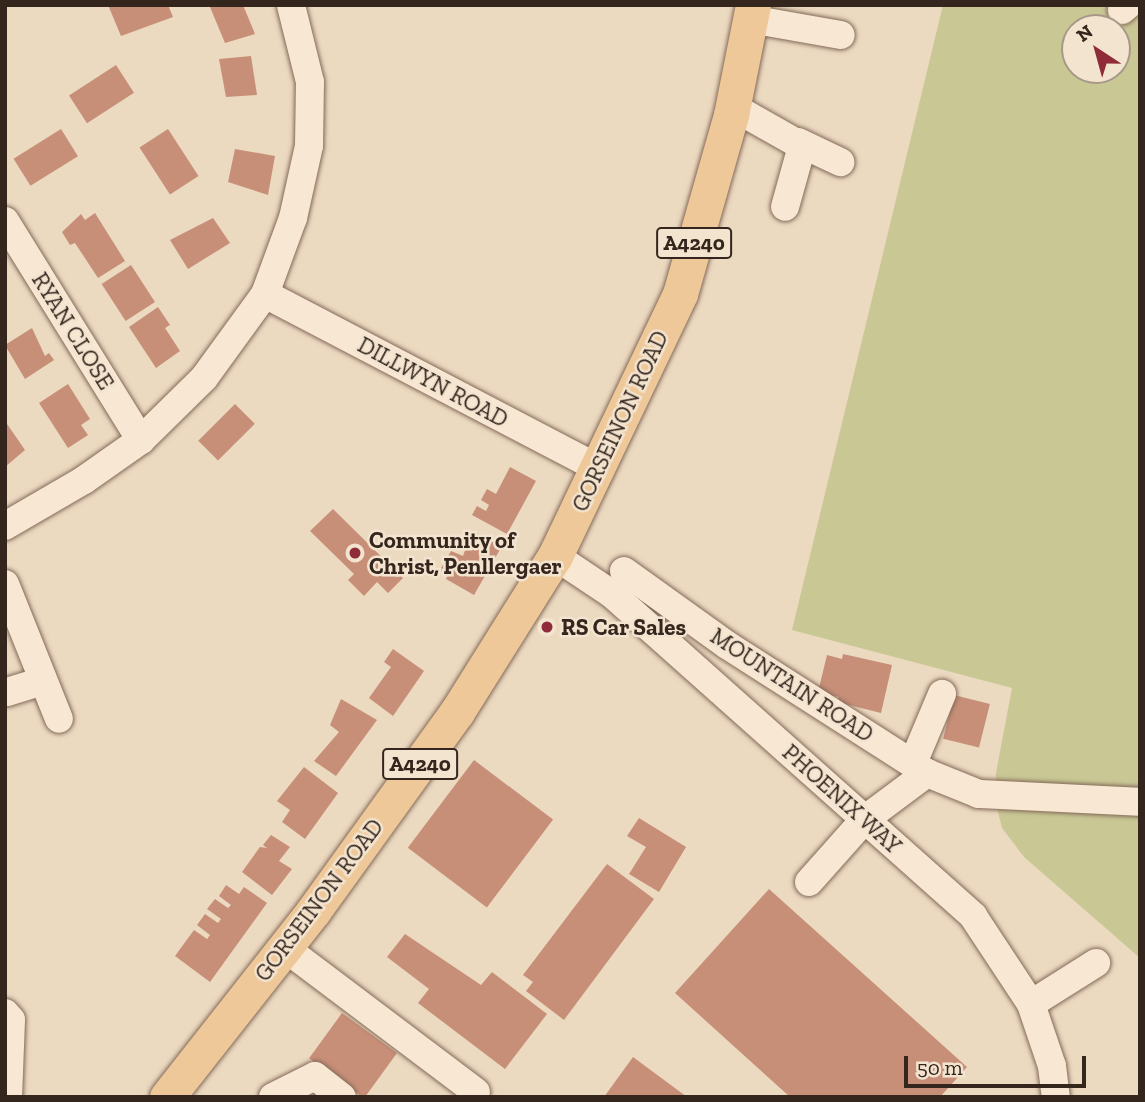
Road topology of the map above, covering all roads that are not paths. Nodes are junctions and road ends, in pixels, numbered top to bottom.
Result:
1 (291, 5) edge
2 (751, 12) edge
3 (841, 36) dead end
4 (733, 107) junction
5 (798, 142) junction
6 (840, 162) dead end
7 (785, 207) dead end
8 (5, 221) edge
9 (265, 294) junction
10 (141, 440) junction
11 (600, 469) junction
12 (5, 526) edge
13 (555, 556) junction
14 (624, 571) dead end
15 (5, 584) edge
16 (42, 681) junction
17 (7, 692) edge
18 (942, 694) dead end
19 (59, 719) dead end
20 (920, 768) junction
21 (1140, 802) edge
22 (864, 820) junction
23 (808, 882) dead end
24 (285, 948) junction
25 (1096, 963) dead end
26 (1031, 1004) junction
27 (5, 1013) edge
28 (476, 1092) dead end
29 (177, 1093) edge
30 (7, 1096) edge
31 (273, 1097) edge
32 (342, 1097) edge
33 (1056, 1097) edge

1 - 9 street
2 - 3 street
2 - 4 main road, GORSEINON ROAD / A4240
4 - 5 street
4 - 11 main road, GORSEINON ROAD / A4240
5 - 6 street
5 - 7 street
8 - 10 street, RYAN CLOSE
9 - 10 street
9 - 11 street, DILLWYN ROAD
10 - 12 street
11 - 13 main road, GORSEINON ROAD / A4240
13 - 22 street, PHOENIX WAY
13 - 24 main road, GORSEINON ROAD / A4240
14 - 20 street, MOUNTAIN ROAD
15 - 16 street
16 - 17 street
16 - 19 street
18 - 20 street
20 - 21 street, MOUNTAIN ROAD
20 - 22 street
22 - 23 street
22 - 26 street, PHOENIX WAY
24 - 28 street
24 - 29 main road, GORSEINON ROAD / A4240
25 - 26 street
26 - 33 street, PHOENIX WAY
27 - 30 street
31 - 32 street

